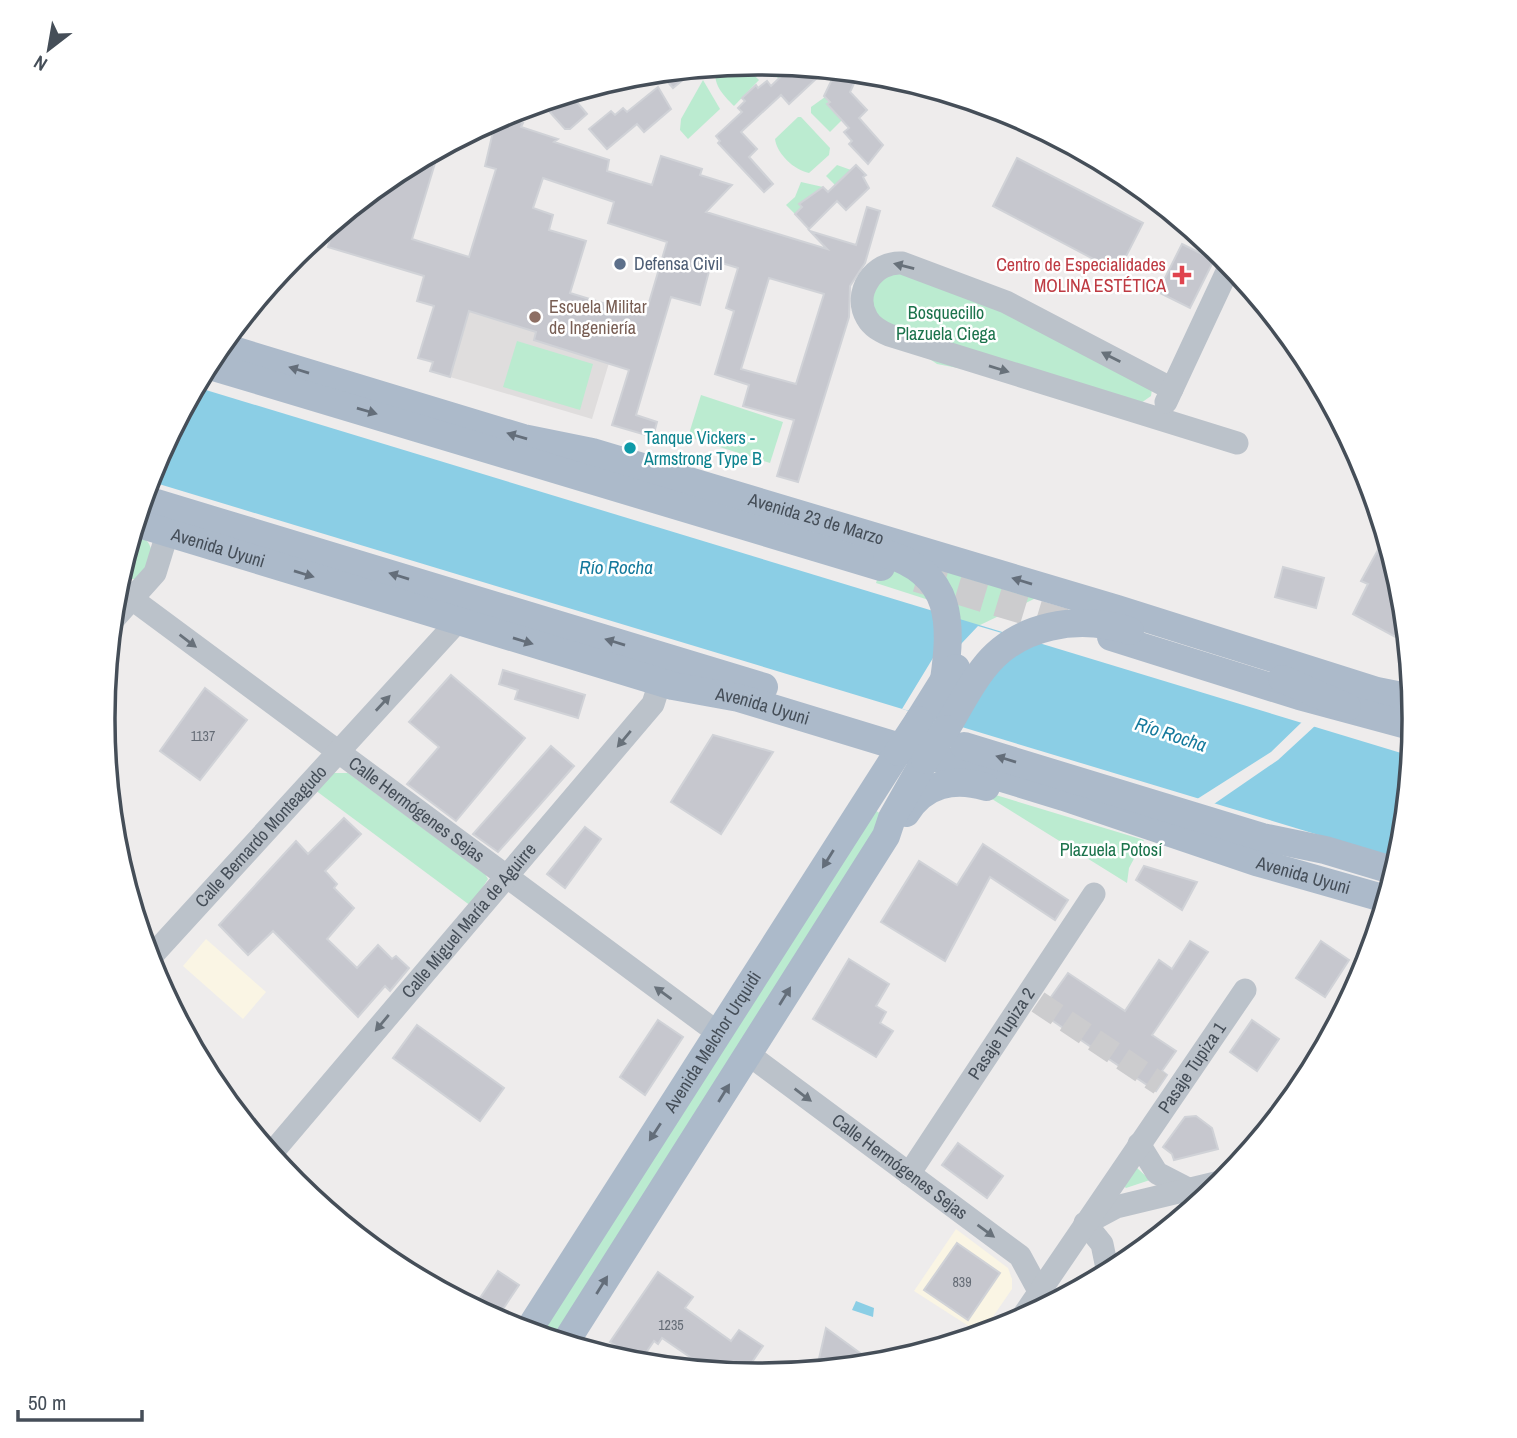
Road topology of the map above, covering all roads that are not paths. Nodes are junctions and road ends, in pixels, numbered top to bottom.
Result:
1 (1225, 276) edge
2 (231, 349) edge
3 (219, 368) edge
4 (1172, 388) junction
5 (1159, 418) junction
6 (1237, 443) dead end
7 (523, 459) junction
8 (151, 506) edge
9 (171, 521) junction
10 (146, 522) edge
11 (881, 567) dead end
12 (127, 593) edge
13 (127, 595) edge
14 (1087, 601) junction
15 (458, 621) junction
16 (1009, 635) junction
17 (1111, 637) dead end
18 (944, 680) junction
19 (666, 684) junction
20 (1401, 696) edge
21 (1347, 707) junction
22 (1402, 723) edge
23 (336, 753) junction
24 (881, 776) junction
25 (1118, 816) junction
26 (885, 826) junction
27 (1259, 850) junction
28 (1384, 868) edge
29 (506, 877) junction
30 (1381, 880) edge
31 (1094, 894) dead end
32 (1377, 896) edge
33 (1374, 907) edge
34 (158, 949) edge
35 (1245, 990) dead end
36 (718, 1033) junction
37 (748, 1054) junction
38 (1139, 1144) junction
39 (278, 1146) edge
40 (909, 1174) junction
41 (1201, 1186) edge
42 (1188, 1189) junction
43 (1085, 1223) junction
44 (1105, 1261) edge
45 (1039, 1291) junction
46 (1033, 1301) edge
47 (534, 1322) edge
48 (570, 1335) edge

1 - 4 street
14 -> 2 main road, Avenida 23 de Marzo
3 -> 7 main road, Avenida 23 de Marzo
4 - 5 street
4 -> 5 street
5 - 6 street
7 - 11 main road, Avenida 23 de Marzo
7 - 18 main road
8 - 9 main road, Avenida Uyuni
9 - 10 main road, Avenida Uyuni
9 - 12 street
9 -> 15 main road, Avenida Uyuni
27 -> 9 main road, Avenida Uyuni
13 -> 23 street, Calle Hermógenes Sejas
14 - 16 main road
14 - 20 main road, Avenida 23 de Marzo
15 -> 19 main road, Avenida Uyuni
23 -> 15 street, Calle Bernardo Monteagudo
16 - 18 main road
16 - 21 main road
16 - 26 main road, bridge
17 - 21 main road
18 - 24 main road, Avenida Melchor Urquidi, bridge
19 - 24 main road
19 - 25 main road, Avenida Uyuni
19 -> 29 street, Calle Miguel María de Aguirre
21 - 22 main road
23 - 29 street, Calle Hermógenes Sejas
23 - 34 street, Calle Bernardo Monteagudo
24 -> 36 main road, Avenida Melchor Urquidi
25 - 26 main road
25 - 27 main road, Avenida Uyuni
37 -> 26 main road
27 - 28 main road, Avenida Uyuni
27 - 30 main road
27 - 32 main road, Avenida Uyuni
27 - 33 main road
36 -> 29 street, Calle Hermógenes Sejas
29 -> 39 street, Calle Miguel María de Aguirre
31 - 40 street, Pasaje Tupiza 2
35 - 38 street, Pasaje Tupiza 1
36 -> 47 main road, Avenida Melchor Urquidi
37 -> 40 street, Calle Hermógenes Sejas
48 -> 37 main road
38 - 42 street
38 - 43 street, Pasaje Tupiza 1
40 -> 45 street, Calle Hermógenes Sejas
41 - 42 street
42 - 43 street
43 - 44 street
43 - 45 street, Pasaje Tupiza 1
45 - 46 street, Pasaje Tupiza 1

